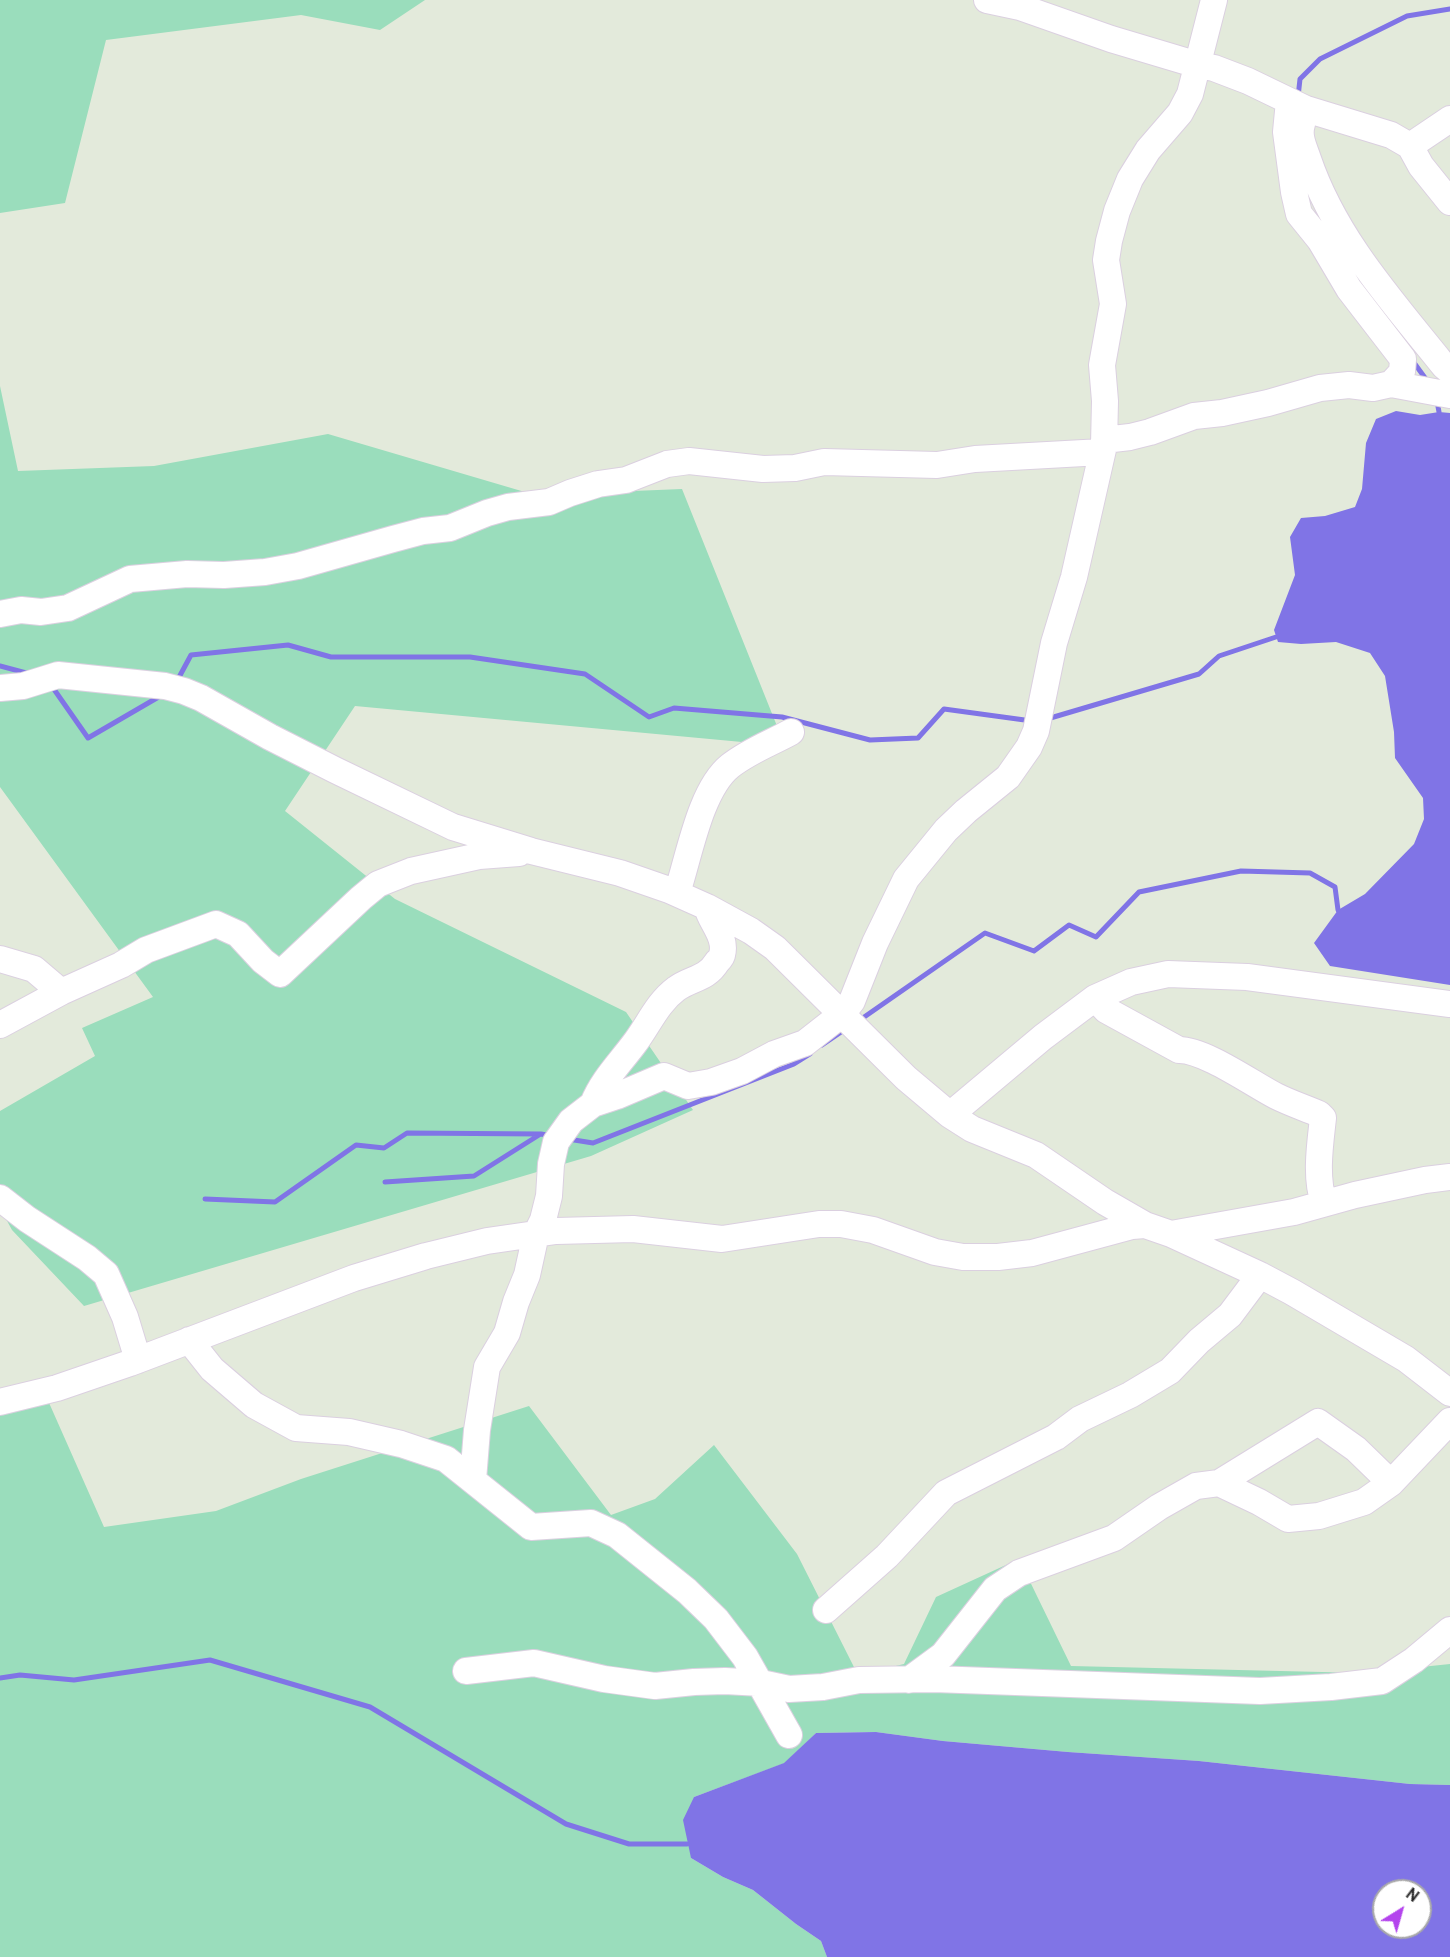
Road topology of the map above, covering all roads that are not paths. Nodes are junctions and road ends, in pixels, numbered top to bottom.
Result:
1 (987, 0) edge
2 (1214, 0) edge
3 (1198, 65) junction
4 (1298, 105) junction
5 (1450, 119) edge
6 (1410, 146) junction
7 (1450, 202) edge
8 (1450, 371) edge
9 (1391, 384) junction
10 (1450, 395) edge
11 (1103, 446) junction
12 (0, 614) edge
13 (0, 688) edge
14 (791, 732) dead end
15 (531, 851) junction
16 (677, 894) junction
17 (707, 907) junction
18 (0, 959) edge
19 (62, 992) junction
20 (1095, 998) junction
21 (1450, 1004) edge
22 (842, 1014) junction
23 (0, 1025) edge
24 (593, 1104) junction
25 (950, 1115) junction
26 (1450, 1177) edge
27 (0, 1198) edge
28 (1324, 1203) junction
29 (1145, 1225) junction
30 (536, 1234) junction
31 (1171, 1234) junction
32 (1260, 1275) junction
33 (189, 1340) junction
34 (138, 1360) junction
35 (1450, 1393) edge
36 (0, 1402) edge
37 (1450, 1421) edge
38 (473, 1480) junction
39 (1219, 1483) junction
40 (1391, 1483) junction
41 (826, 1610) dead end
42 (1450, 1630) edge
43 (466, 1671) dead end
44 (909, 1680) junction
45 (761, 1683) junction
46 (789, 1735) dead end

1 - 3 street
2 - 3 street
3 - 4 street
3 - 11 street
4 - 6 street
4 - 8 street
4 - 9 street
5 - 6 street
6 - 7 street
9 - 10 street
9 - 11 street
11 - 12 street
11 - 22 street
13 - 15 street
14 - 16 street
15 - 16 street
15 - 19 street
16 - 17 street
17 - 22 street
17 - 24 street
18 - 19 street
19 - 23 street
20 - 21 street
20 - 25 street
20 - 28 street
22 - 24 street
22 - 25 street
24 - 30 street
25 - 29 street
26 - 28 street
27 - 34 street
28 - 31 street
29 - 30 street
29 - 31 street
30 - 33 street
30 - 38 street
31 - 32 street
32 - 35 street
32 - 41 street
33 - 34 street
33 - 38 street
34 - 36 street
37 - 40 street
38 - 45 street
39 - 40 street
39 - 40 street
39 - 44 street
42 - 44 street
43 - 45 street
44 - 45 street
45 - 46 street

